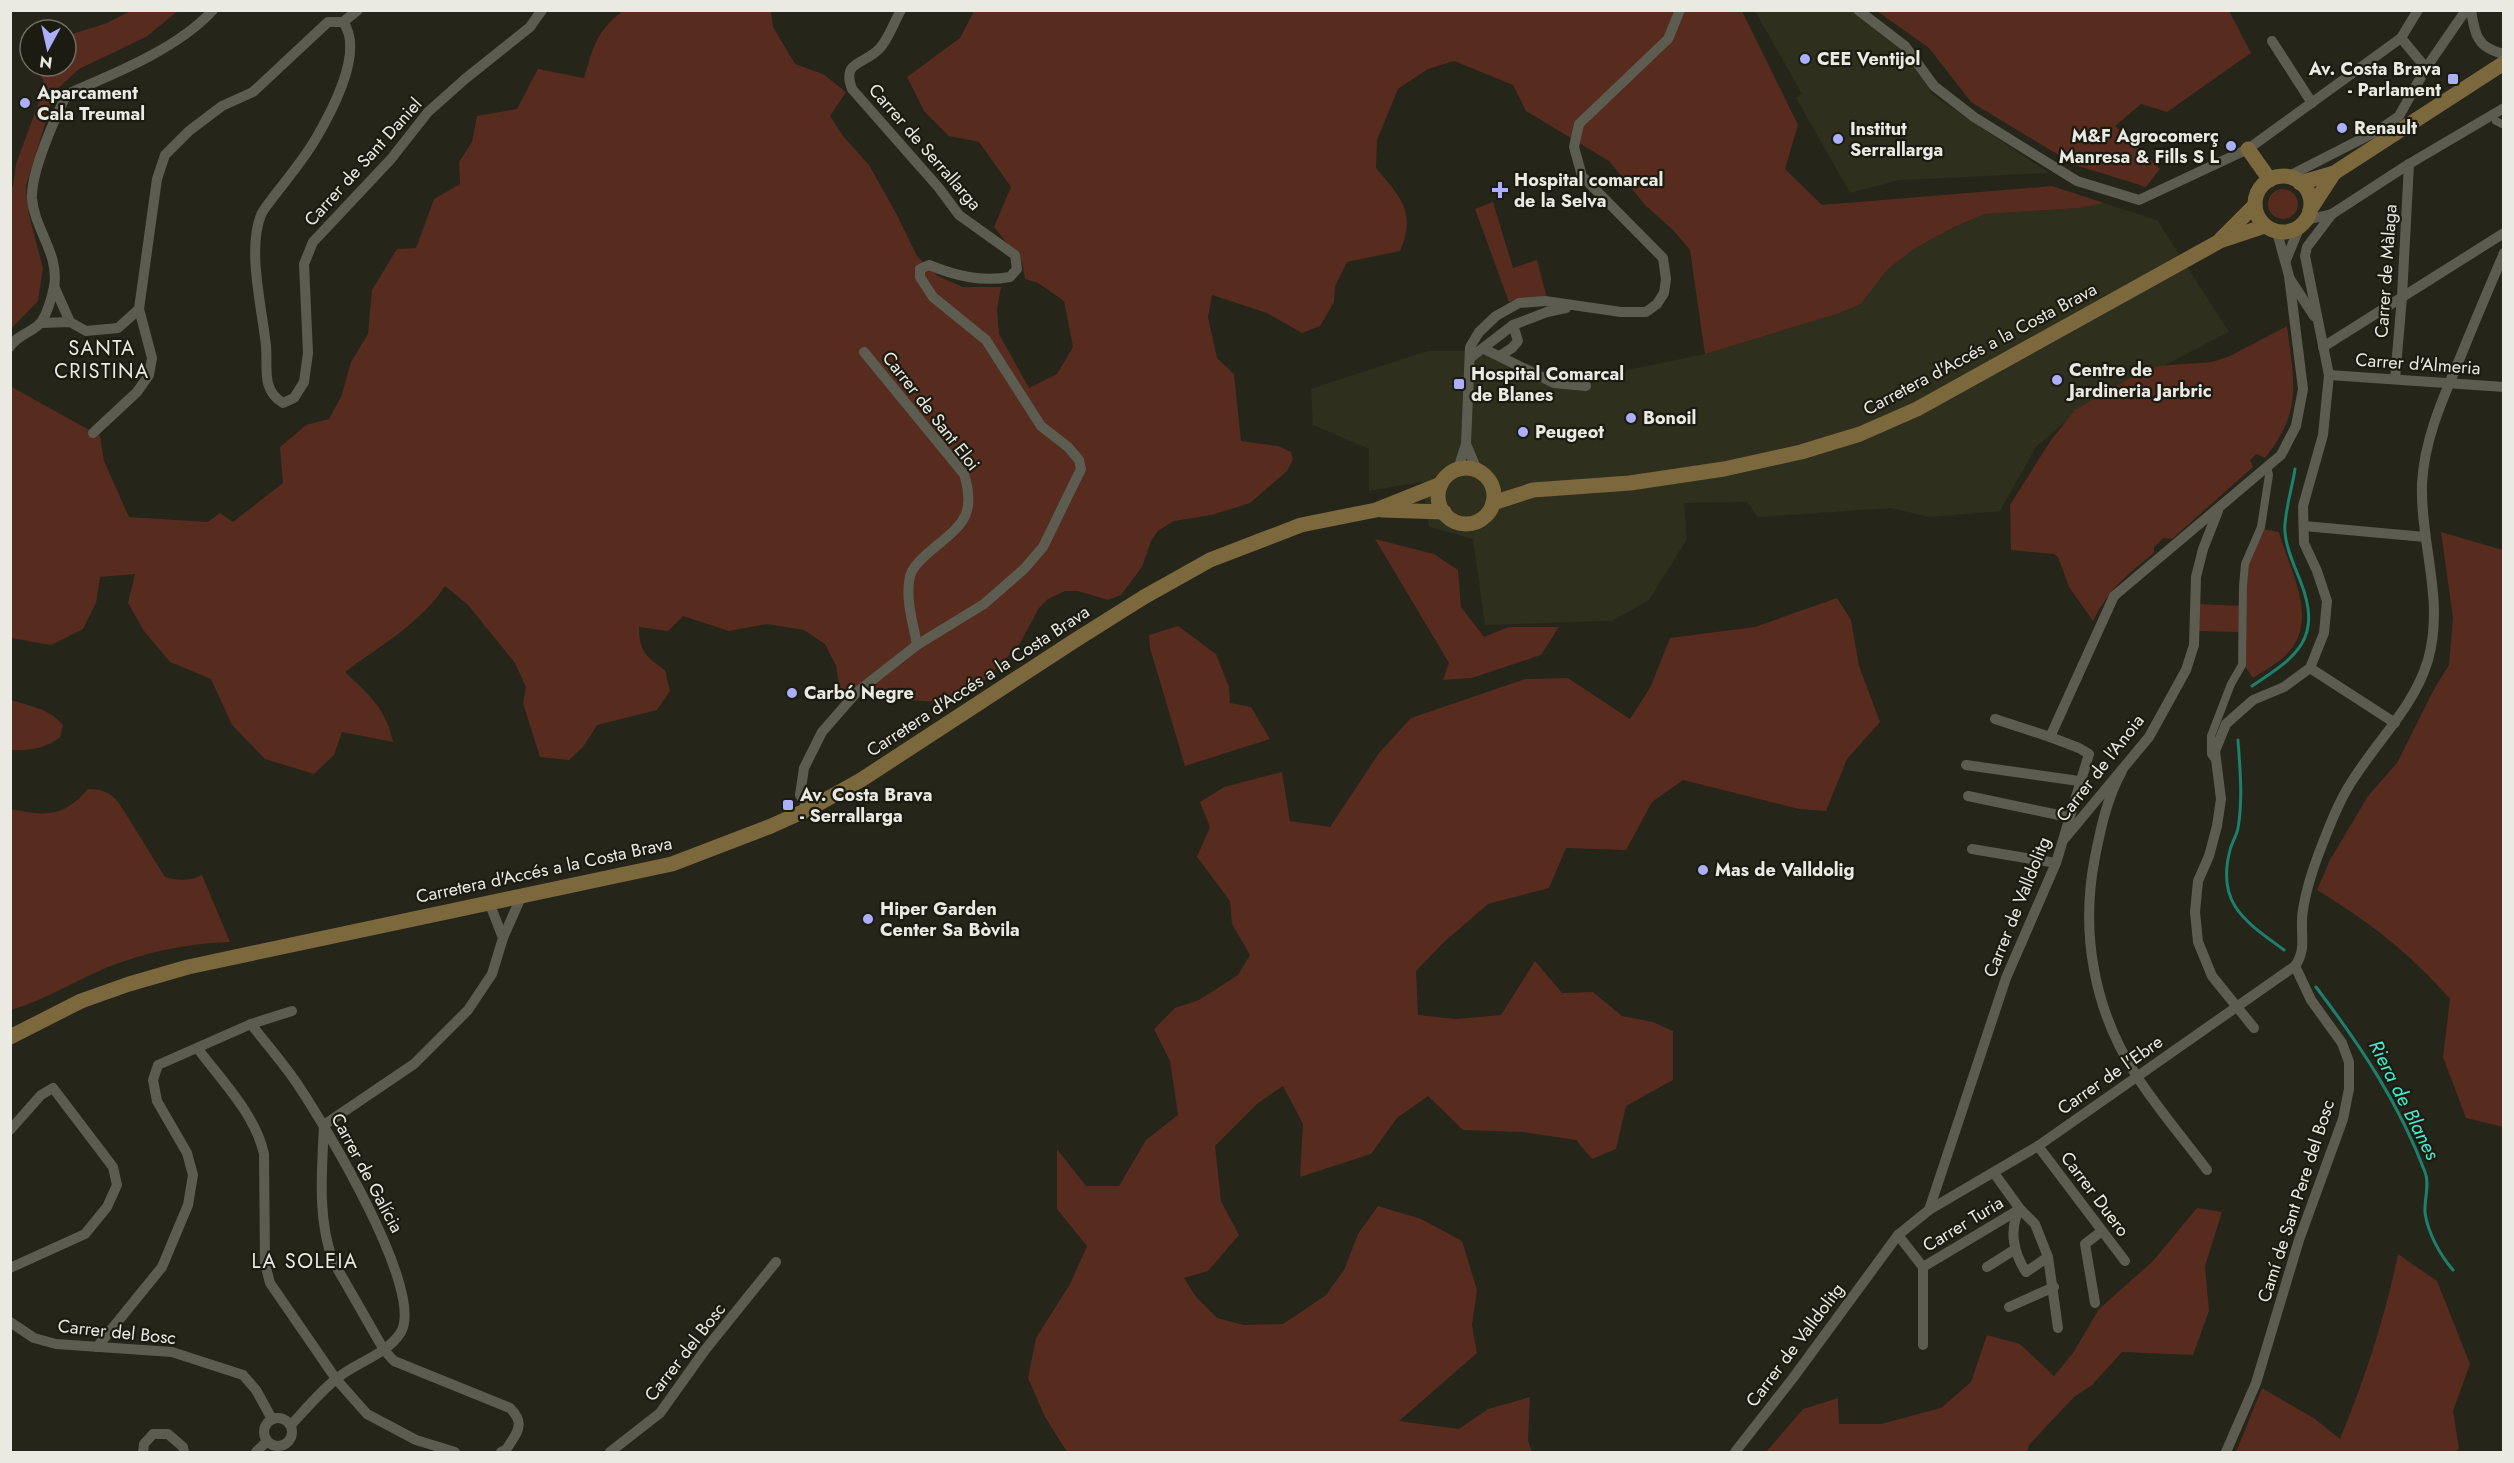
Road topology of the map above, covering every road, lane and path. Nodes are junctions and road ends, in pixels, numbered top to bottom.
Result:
1 (213, 10) edge
2 (358, 10) edge
3 (542, 10) edge
4 (901, 10) edge
5 (1680, 10) edge
6 (1858, 10) edge
7 (2418, 10) edge
8 (2466, 10) edge
9 (2471, 10) edge
10 (343, 22) junction
11 (2401, 38) junction
12 (2272, 41) dead end
13 (2504, 54) edge
14 (2504, 63) edge
15 (2426, 68) junction
16 (2312, 103) junction
17 (2504, 108) edge
18 (2248, 149) junction
19 (2409, 164) junction
20 (2334, 173) junction
21 (2270, 180) junction
22 (2294, 180) junction
23 (2255, 205) junction
24 (2332, 214) junction
25 (2305, 219) junction
26 (2271, 229) junction
27 (2504, 233) edge
28 (2220, 241) junction
29 (2504, 253) edge
30 (2286, 260) junction
31 (2289, 276) junction
32 (54, 286) junction
33 (2402, 297) junction
34 (1574, 307) junction
35 (139, 309) junction
36 (2318, 321) junction
37 (41, 322) junction
38 (70, 322) junction
39 (1513, 325) junction
40 (1479, 332) junction
41 (10, 347) edge
42 (2323, 347) junction
43 (1484, 349) junction
44 (864, 352) dead end
45 (1500, 356) junction
46 (1470, 358) junction
47 (2329, 375) junction
48 (2395, 379) junction
49 (2449, 383) junction
50 (1586, 386) dead end
51 (2504, 387) edge
52 (93, 433) dead end
53 (1466, 444) junction
54 (2267, 467) junction
55 (1458, 469) junction
56 (1477, 470) junction
57 (1490, 482) junction
58 (1441, 484) junction
59 (1533, 490) junction
60 (1493, 503) junction
61 (1376, 510) junction
62 (2218, 510) junction
63 (1444, 512) junction
64 (2304, 526) junction
65 (2425, 537) junction
66 (916, 645) junction
67 (2310, 668) junction
68 (1995, 719) dead end
69 (2395, 723) junction
70 (2050, 737) junction
71 (2216, 760) junction
72 (1966, 765) dead end
73 (2122, 771) junction
74 (2079, 781) junction
75 (1968, 796) dead end
76 (809, 809) junction
77 (2068, 818) junction
78 (2063, 840) junction
79 (1972, 849) dead end
80 (2056, 863) junction
81 (522, 896) junction
82 (489, 903) junction
83 (503, 938) junction
84 (2295, 966) junction
85 (2236, 1006) junction
86 (292, 1011) dead end
87 (251, 1024) junction
88 (2254, 1028) dead end
89 (10, 1037) edge
90 (198, 1049) junction
91 (2137, 1076) junction
92 (324, 1125) junction
93 (10, 1130) edge
94 (2038, 1146) junction
95 (2207, 1170) dead end
96 (1994, 1173) junction
97 (2020, 1209) junction
98 (1929, 1210) junction
99 (2102, 1231) junction
100 (1898, 1235) junction
101 (2014, 1250) junction
102 (2048, 1257) junction
103 (2125, 1261) dead end
104 (776, 1262) dead end
105 (1987, 1267) dead end
106 (10, 1268) edge
107 (1923, 1268) junction
108 (2054, 1287) junction
109 (2095, 1303) dead end
110 (2009, 1307) dead end
111 (10, 1322) edge
112 (2058, 1328) dead end
113 (1923, 1346) dead end
114 (97, 1347) junction
115 (384, 1350) junction
116 (336, 1379) junction
117 (272, 1419) junction
118 (291, 1425) junction
119 (267, 1441) junction
120 (289, 1448) edge
121 (143, 1452) edge
122 (184, 1452) edge
123 (256, 1452) edge
124 (455, 1452) edge
125 (501, 1452) edge
126 (610, 1452) edge
127 (1735, 1452) edge
128 (2226, 1452) edge

1 - 32 street
2 - 10 street
3 - 10 street, Carrer de Sant Daniel
4 - 66 street, Carrer de Serrallarga
5 - 34 street
6 - 18 street
7 - 11 street
8 - 15 street
9 - 13 street
10 - 35 street
11 - 15 street
11 - 16 street
12 - 16 street
14 - 20 main road
15 - 22 street
16 - 18 street
17 - 19 street
18 - 21 main road
19 - 24 street
19 - 33 street, Carrer de Màlaga
20 - 22 main road
20 - 25 main road
21 - 22 main road
21 - 23 main road
22 - 25 main road
23 - 26 main road
23 - 28 main road, Carretera d'Accés a la Costa Brava
24 - 25 street
24 - 36 street
25 - 26 main road
25 - 30 street
26 - 28 main road, Carretera d'Accés a la Costa Brava
26 - 30 street
27 - 33 street
28 - 59 main road, Carretera d'Accés a la Costa Brava
29 - 49 street
30 - 31 street
31 - 36 street
31 - 54 street
32 - 37 street
32 - 38 street
33 - 42 street
33 - 48 street, Carrer de Màlaga
34 - 39 street
34 - 40 street
35 - 38 street
35 - 52 street
36 - 42 street
37 - 38 street
37 - 41 street
39 - 43 street
39 - 45 street
40 - 43 street
40 - 46 street
42 - 47 street
43 - 45 street
43 - 46 street
44 - 66 street, Carrer de Sant Eloi
45 - 50 street
46 - 53 street
47 - 48 street, Carrer d'Almeria
47 - 64 street
48 - 49 street, Carrer d'Almeria
49 - 51 street, Carrer d'Almeria
49 - 65 street
53 - 55 street
53 - 56 street
54 - 62 street
54 - 71 street
55 - 56 main road
55 - 58 main road
56 - 57 main road
57 - 59 main road, Carretera d'Accés a la Costa Brava
57 - 60 main road
58 - 61 main road, Carretera d'Accés a la Costa Brava
58 - 63 main road
59 - 60 main road, Carretera d'Accés a la Costa Brava
60 - 63 main road
61 - 63 main road, Carretera d'Accés a la Costa Brava
61 - 76 main road, Carretera d'Accés a la Costa Brava
62 - 70 street
62 - 73 street, Carrer de l'Anoia
64 - 65 street
64 - 67 street
65 - 69 street
66 - 76 street, Carrer de Serrallarga
67 - 69 street
67 - 71 street
68 - 70 street
69 - 84 street, Carrer de l'Ebre
70 - 74 street, Carrer de Valldolitg
71 - 85 street
72 - 74 street
73 - 78 street, Carrer de l'Anoia
73 - 91 street
74 - 77 street, Carrer de Valldolitg
75 - 77 street
76 - 81 main road, Carretera d'Accés a la Costa Brava
77 - 78 street, Carrer de Valldolitg
78 - 80 street, Carrer de Valldolitg
79 - 80 street
80 - 98 street, Carrer de Valldolitg
81 - 82 main road, Carretera d'Accés a la Costa Brava
81 - 83 street
82 - 83 street
82 - 89 main road, Carretera d'Accés a la Costa Brava
83 - 92 street
84 - 85 street, Carrer de l'Ebre
84 - 128 street, Camí de Sant Pere del Bosc
85 - 88 street
85 - 91 street, Carrer de l'Ebre
86 - 87 street
87 - 90 street
87 - 92 street, Carrer de Galícia
90 - 114 street
90 - 116 street
91 - 94 street, Carrer de l'Ebre
91 - 95 street
92 - 115 street
92 - 115 street, Carrer de Galícia
93 - 106 street
94 - 96 street, Carrer de l'Ebre
94 - 99 street, Carrer Duero
96 - 97 street
96 - 98 street, Carrer de l'Ebre
97 - 101 street
97 - 102 street
97 - 107 street, Carrer Turia
98 - 100 street, Carrer de Valldolitg
99 - 103 street, Carrer Duero
99 - 109 street
100 - 107 street
100 - 127 street, Carrer de Valldolitg
101 - 102 street
101 - 105 street
102 - 108 street
104 - 126 street, Carrer del Bosc
107 - 113 street
108 - 110 street
108 - 112 street
111 - 114 street, Carrer del Bosc
114 - 117 street, Carrer del Bosc
115 - 116 street
115 - 125 street
116 - 118 street
116 - 124 street
117 - 118 street
117 - 119 street
118 - 120 street
119 - 120 street
119 - 123 street
121 - 122 street

